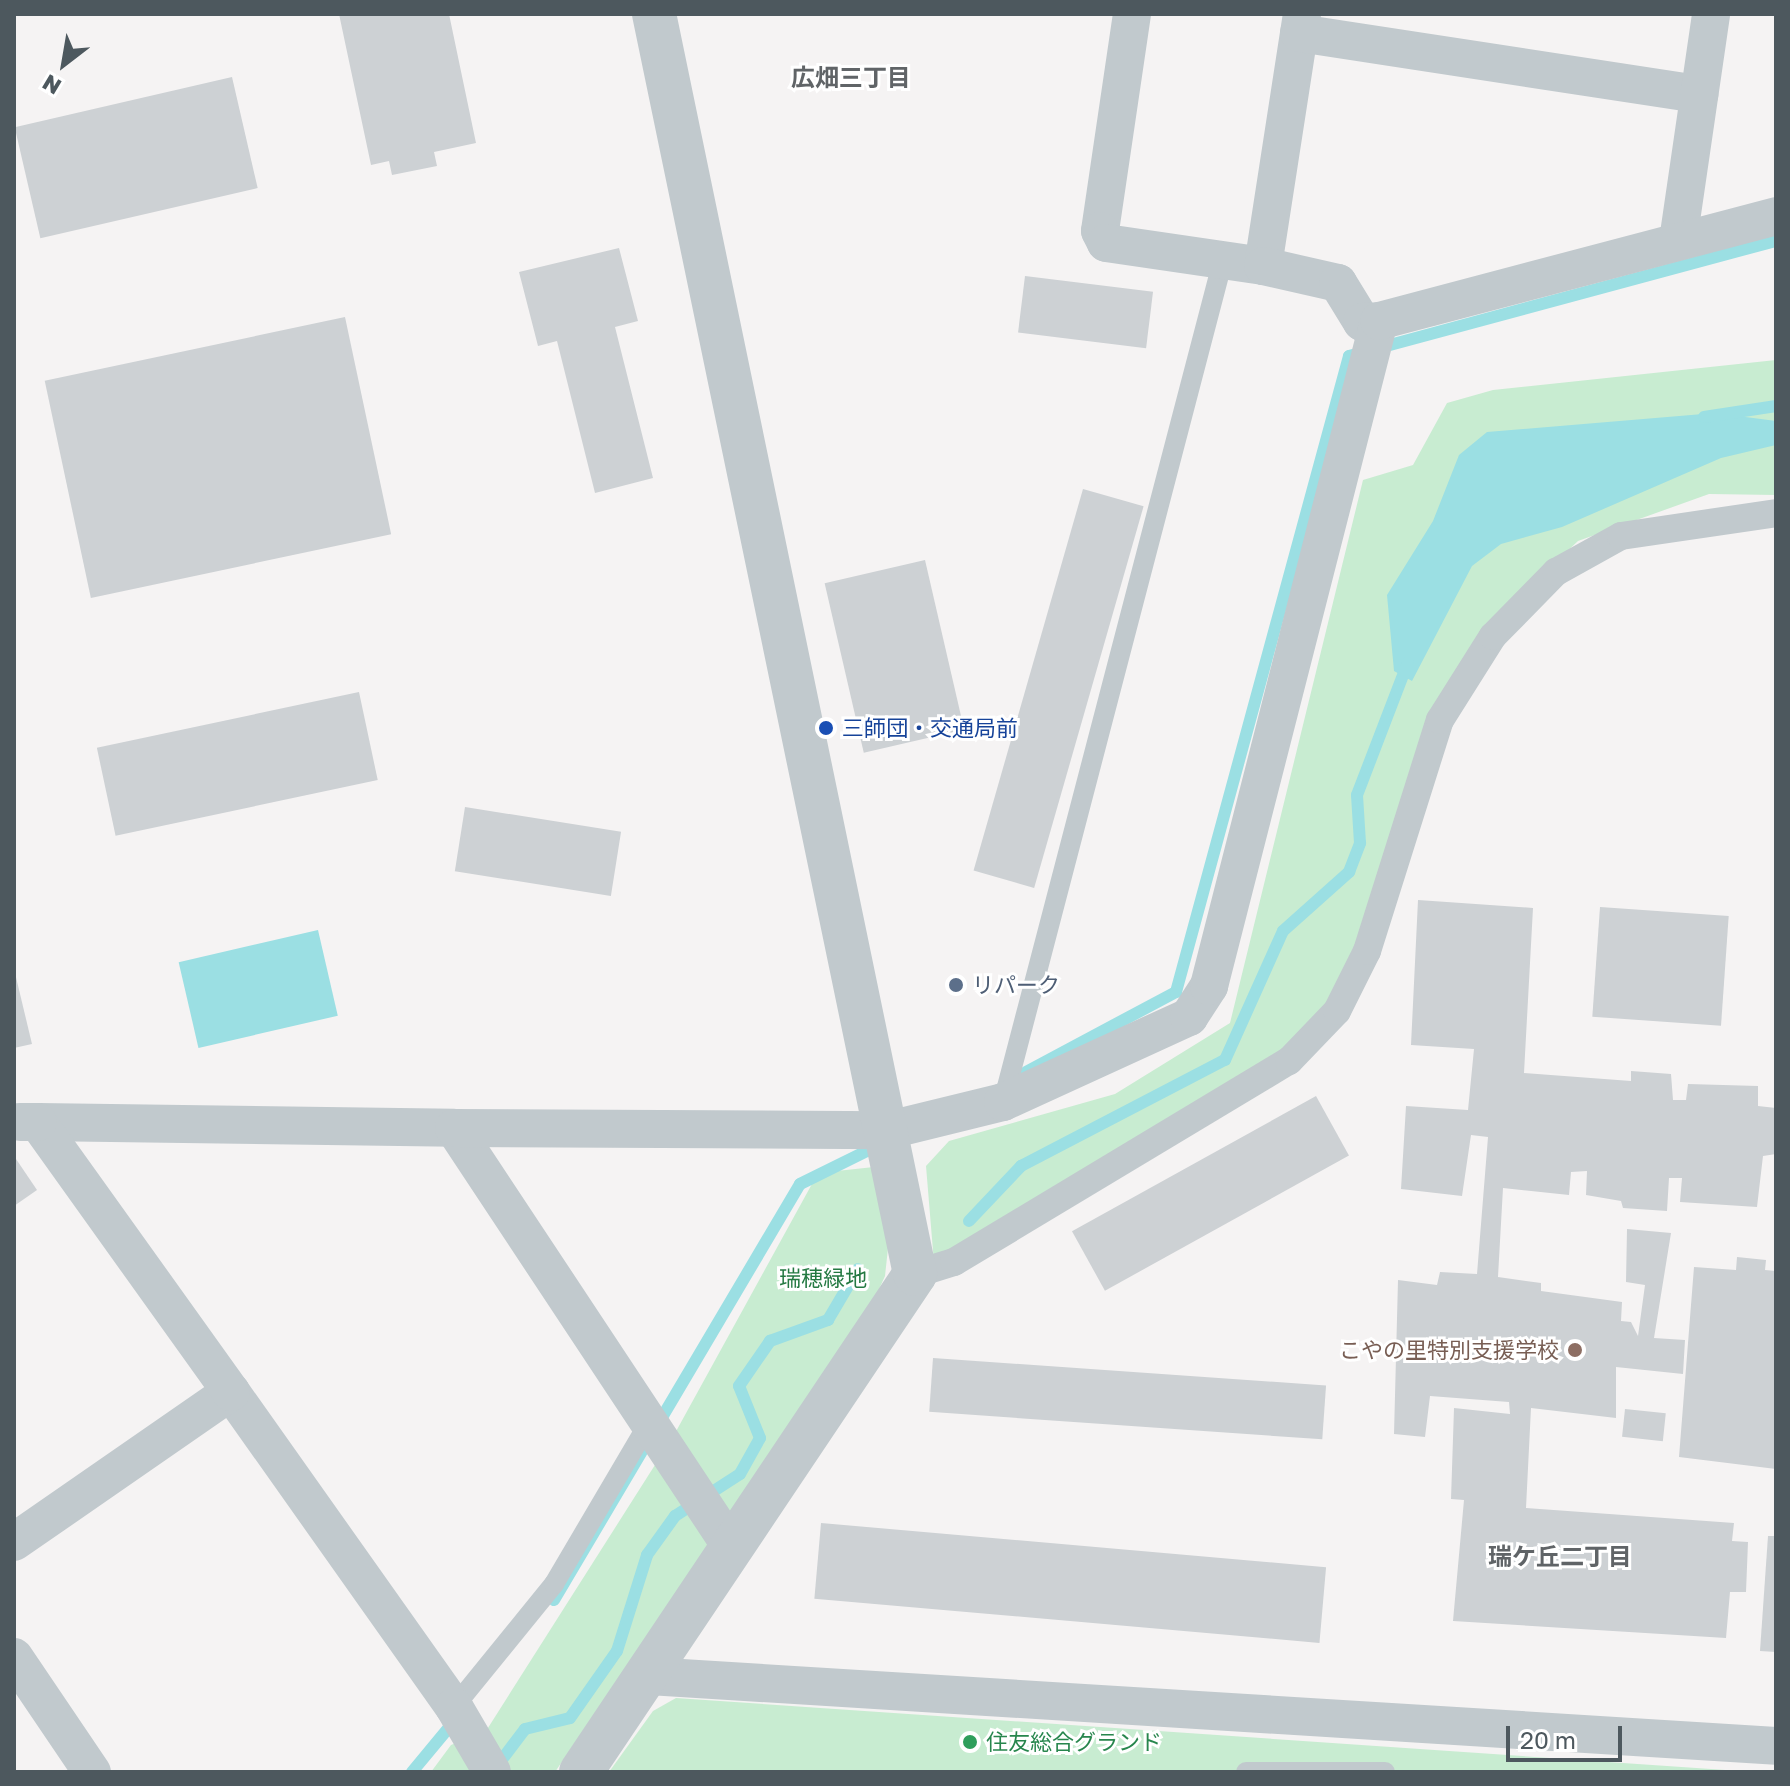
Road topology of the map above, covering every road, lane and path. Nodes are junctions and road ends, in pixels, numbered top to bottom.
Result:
1 (654, 14) edge
2 (1132, 14) edge
3 (1711, 14) edge
4 (1301, 24) edge
5 (1699, 94) junction
6 (1776, 216) edge
7 (1678, 241) junction
8 (1223, 260) junction
9 (1263, 266) junction
10 (1379, 321) junction
11 (1776, 513) edge
12 (1003, 1102) junction
13 (26, 1122) edge
14 (454, 1128) junction
15 (889, 1130) junction
16 (915, 1274) junction
17 (231, 1392) junction
18 (647, 1426) junction
19 (14, 1542) edge
20 (732, 1548) junction
21 (14, 1657) edge
22 (649, 1676) junction
23 (454, 1707) junction
24 (1776, 1746) edge
25 (92, 1772) edge
26 (492, 1772) edge
27 (581, 1772) edge
28 (1246, 1772) edge
29 (1385, 1772) edge

1 - 15 street
2 - 8 street
3 - 5 street
4 - 5 street
4 - 9 street
5 - 7 street
6 - 7 street
7 - 10 street
8 - 9 street
8 - 12 lane
9 - 10 street
10 - 12 street
11 - 16 street
12 - 15 street
13 - 14 street
13 - 17 street
14 - 15 street
14 - 18 street
15 - 16 street
16 - 20 street
17 - 19 street
17 - 23 street
18 - 20 street
18 - 23 lane
20 - 22 street
21 - 25 street
22 - 24 street
22 - 27 street
23 - 26 street
28 - 29 lane

